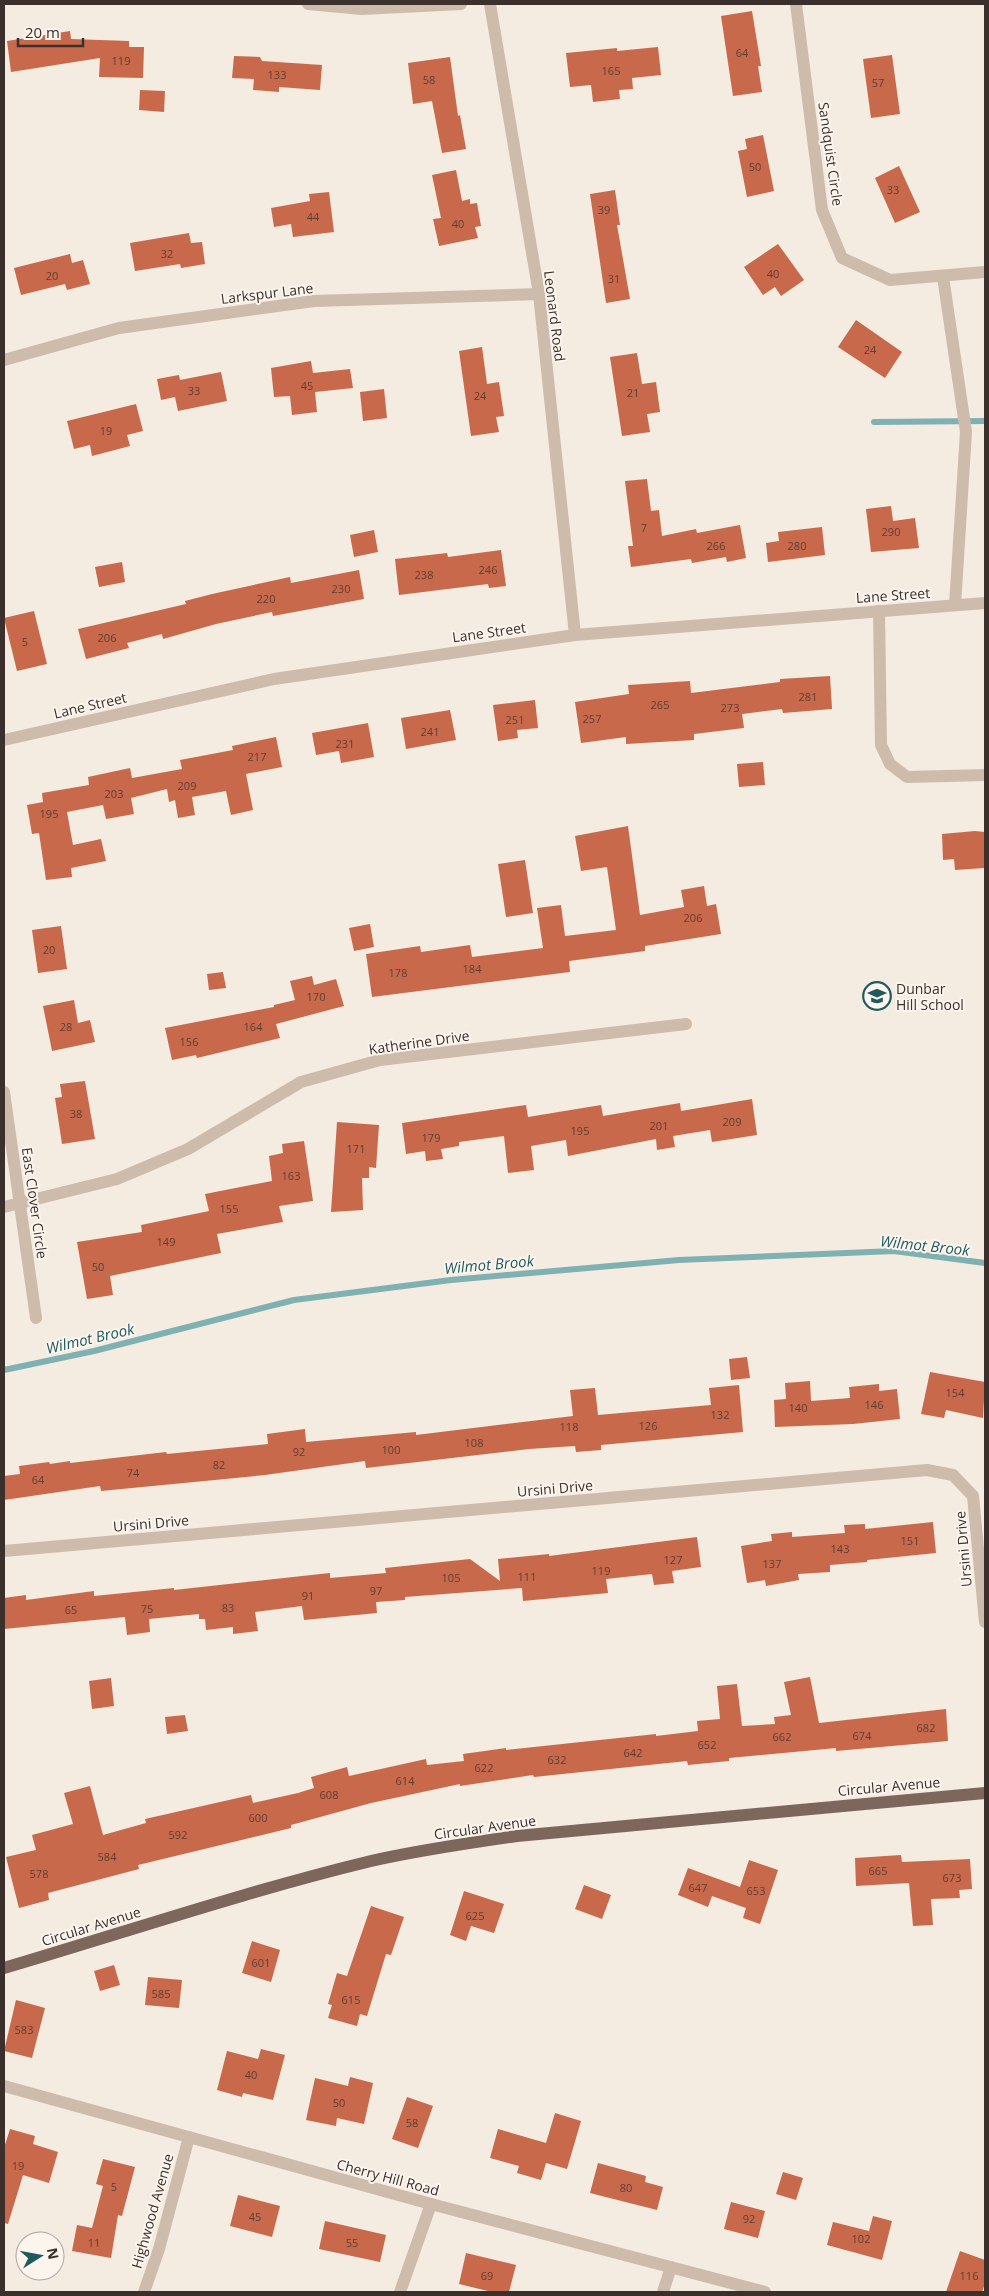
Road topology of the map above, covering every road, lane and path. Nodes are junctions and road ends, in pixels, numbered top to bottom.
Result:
1 (308, 4) edge
2 (462, 4) edge
3 (490, 4) edge
4 (796, 4) edge
5 (985, 272) edge
6 (943, 277) junction
7 (539, 294) junction
8 (4, 360) edge
9 (985, 603) edge
10 (955, 605) junction
11 (878, 611) junction
12 (575, 634) junction
13 (4, 740) edge
14 (985, 775) edge
15 (686, 1024) dead end
16 (4, 1092) edge
17 (20, 1203) junction
18 (4, 1207) edge
19 (36, 1318) dead end
20 (4, 1551) edge
21 (985, 1622) edge
22 (985, 1793) edge
23 (4, 1968) edge
24 (4, 2086) edge
25 (189, 2137) junction
26 (431, 2204) junction
27 (671, 2267) junction
28 (144, 2292) edge
29 (400, 2292) edge
30 (662, 2292) edge
31 (766, 2292) edge

1 - 2 street
3 - 7 street, Leonard Road
4 - 6 street, Sandquist Circle
5 - 6 street, Sandquist Circle
6 - 10 street
7 - 8 street, Larkspur Lane
7 - 12 street, Leonard Road
9 - 10 street, Lane Street
10 - 11 street, Lane Street
11 - 12 street, Lane Street
11 - 14 street
12 - 13 street, Lane Street
15 - 17 street, Katherine Drive
16 - 17 street, East Clover Circle
17 - 18 street, Katherine Drive
17 - 19 street, East Clover Circle
20 - 21 street, Ursini Drive
22 - 23 main road, Circular Avenue
24 - 25 street, Cherry Hill Road
25 - 26 street, Cherry Hill Road
25 - 28 street, Highwood Avenue
26 - 27 street, Cherry Hill Road
26 - 29 street
27 - 30 street
27 - 31 street, Cherry Hill Road

